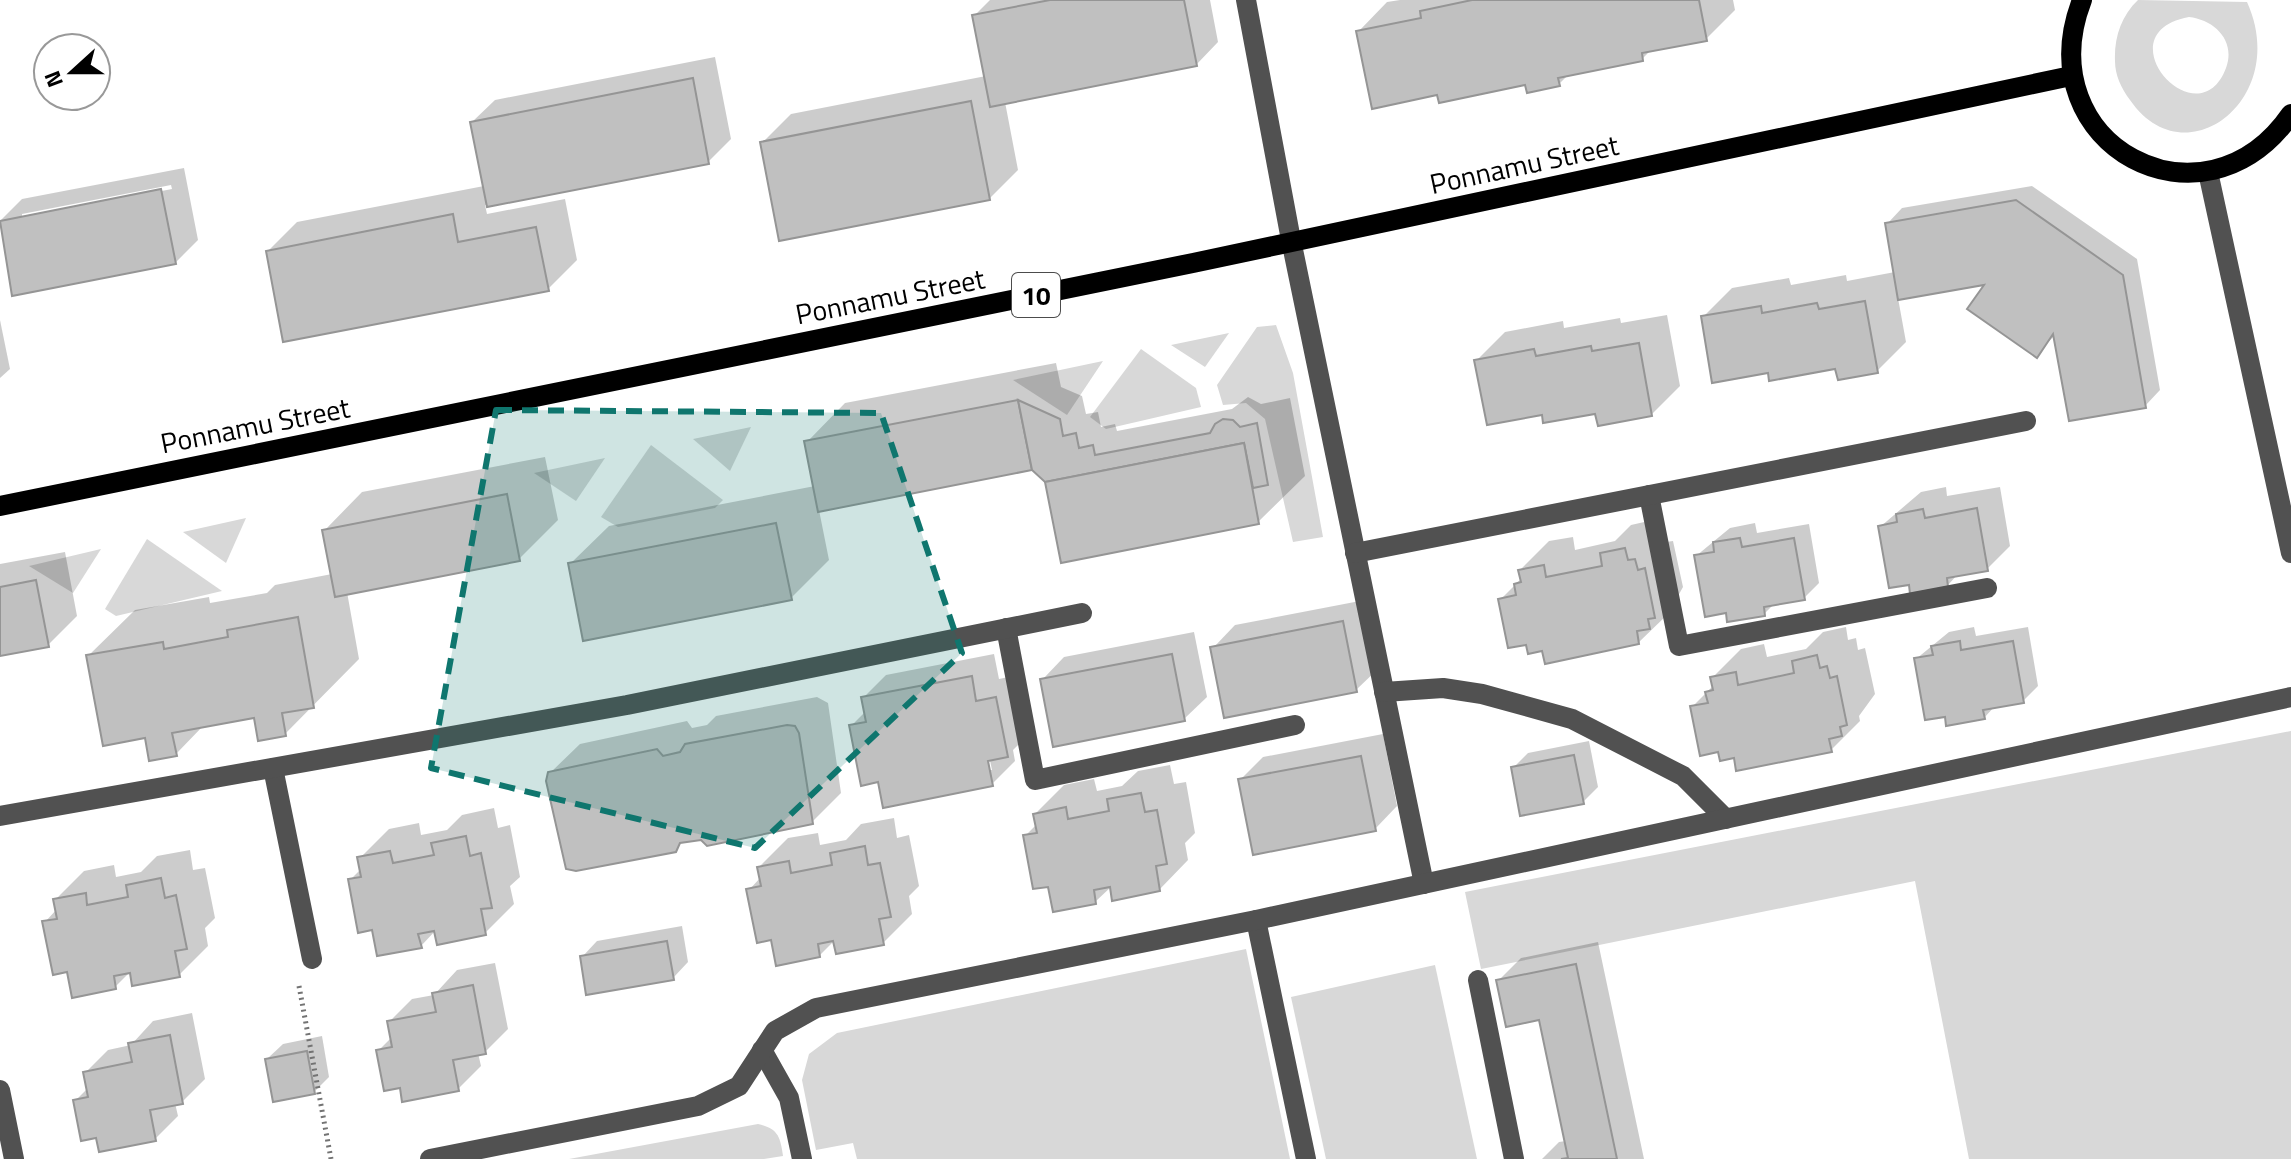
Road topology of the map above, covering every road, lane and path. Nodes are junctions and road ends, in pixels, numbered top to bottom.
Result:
1 (1246, 0) edge
2 (2082, 0) edge
3 (2071, 76) junction
4 (2291, 114) edge
5 (2208, 172) junction
6 (1291, 240) junction
7 (2026, 421) dead end
8 (1649, 495) junction
9 (0, 506) edge
10 (1355, 553) junction
11 (2291, 553) edge
12 (1987, 588) dead end
13 (1082, 613) dead end
14 (1006, 628) junction
15 (1384, 692) junction
16 (2291, 697) edge
17 (1295, 725) dead end
18 (273, 768) junction
19 (0, 816) edge
20 (1726, 819) junction
21 (1424, 884) junction
22 (1256, 920) junction
23 (312, 959) joint
24 (1478, 980) dead end
25 (762, 1050) junction
26 (0, 1090) edge
27 (14, 1159) edge
28 (331, 1159) edge
29 (430, 1159) edge
30 (802, 1159) edge
31 (1306, 1159) edge
32 (1514, 1159) edge

1 - 6 street
2 - 3 main road
3 - 5 main road
3 - 6 main road, Ponnamu Street / 10
4 - 5 main road
5 - 11 street
6 - 9 main road, Ponnamu Street / 10
6 - 10 street
7 - 8 street
8 - 10 street
8 - 12 street
10 - 15 street
13 - 14 street
14 - 17 street
14 - 18 street
15 - 20 street
15 - 21 street
16 - 20 street
18 - 19 street
18 - 23 street
20 - 21 street
21 - 22 street
22 - 25 street
22 - 31 street
23 - 28 path
24 - 32 street
25 - 29 street
25 - 30 street
26 - 27 street

